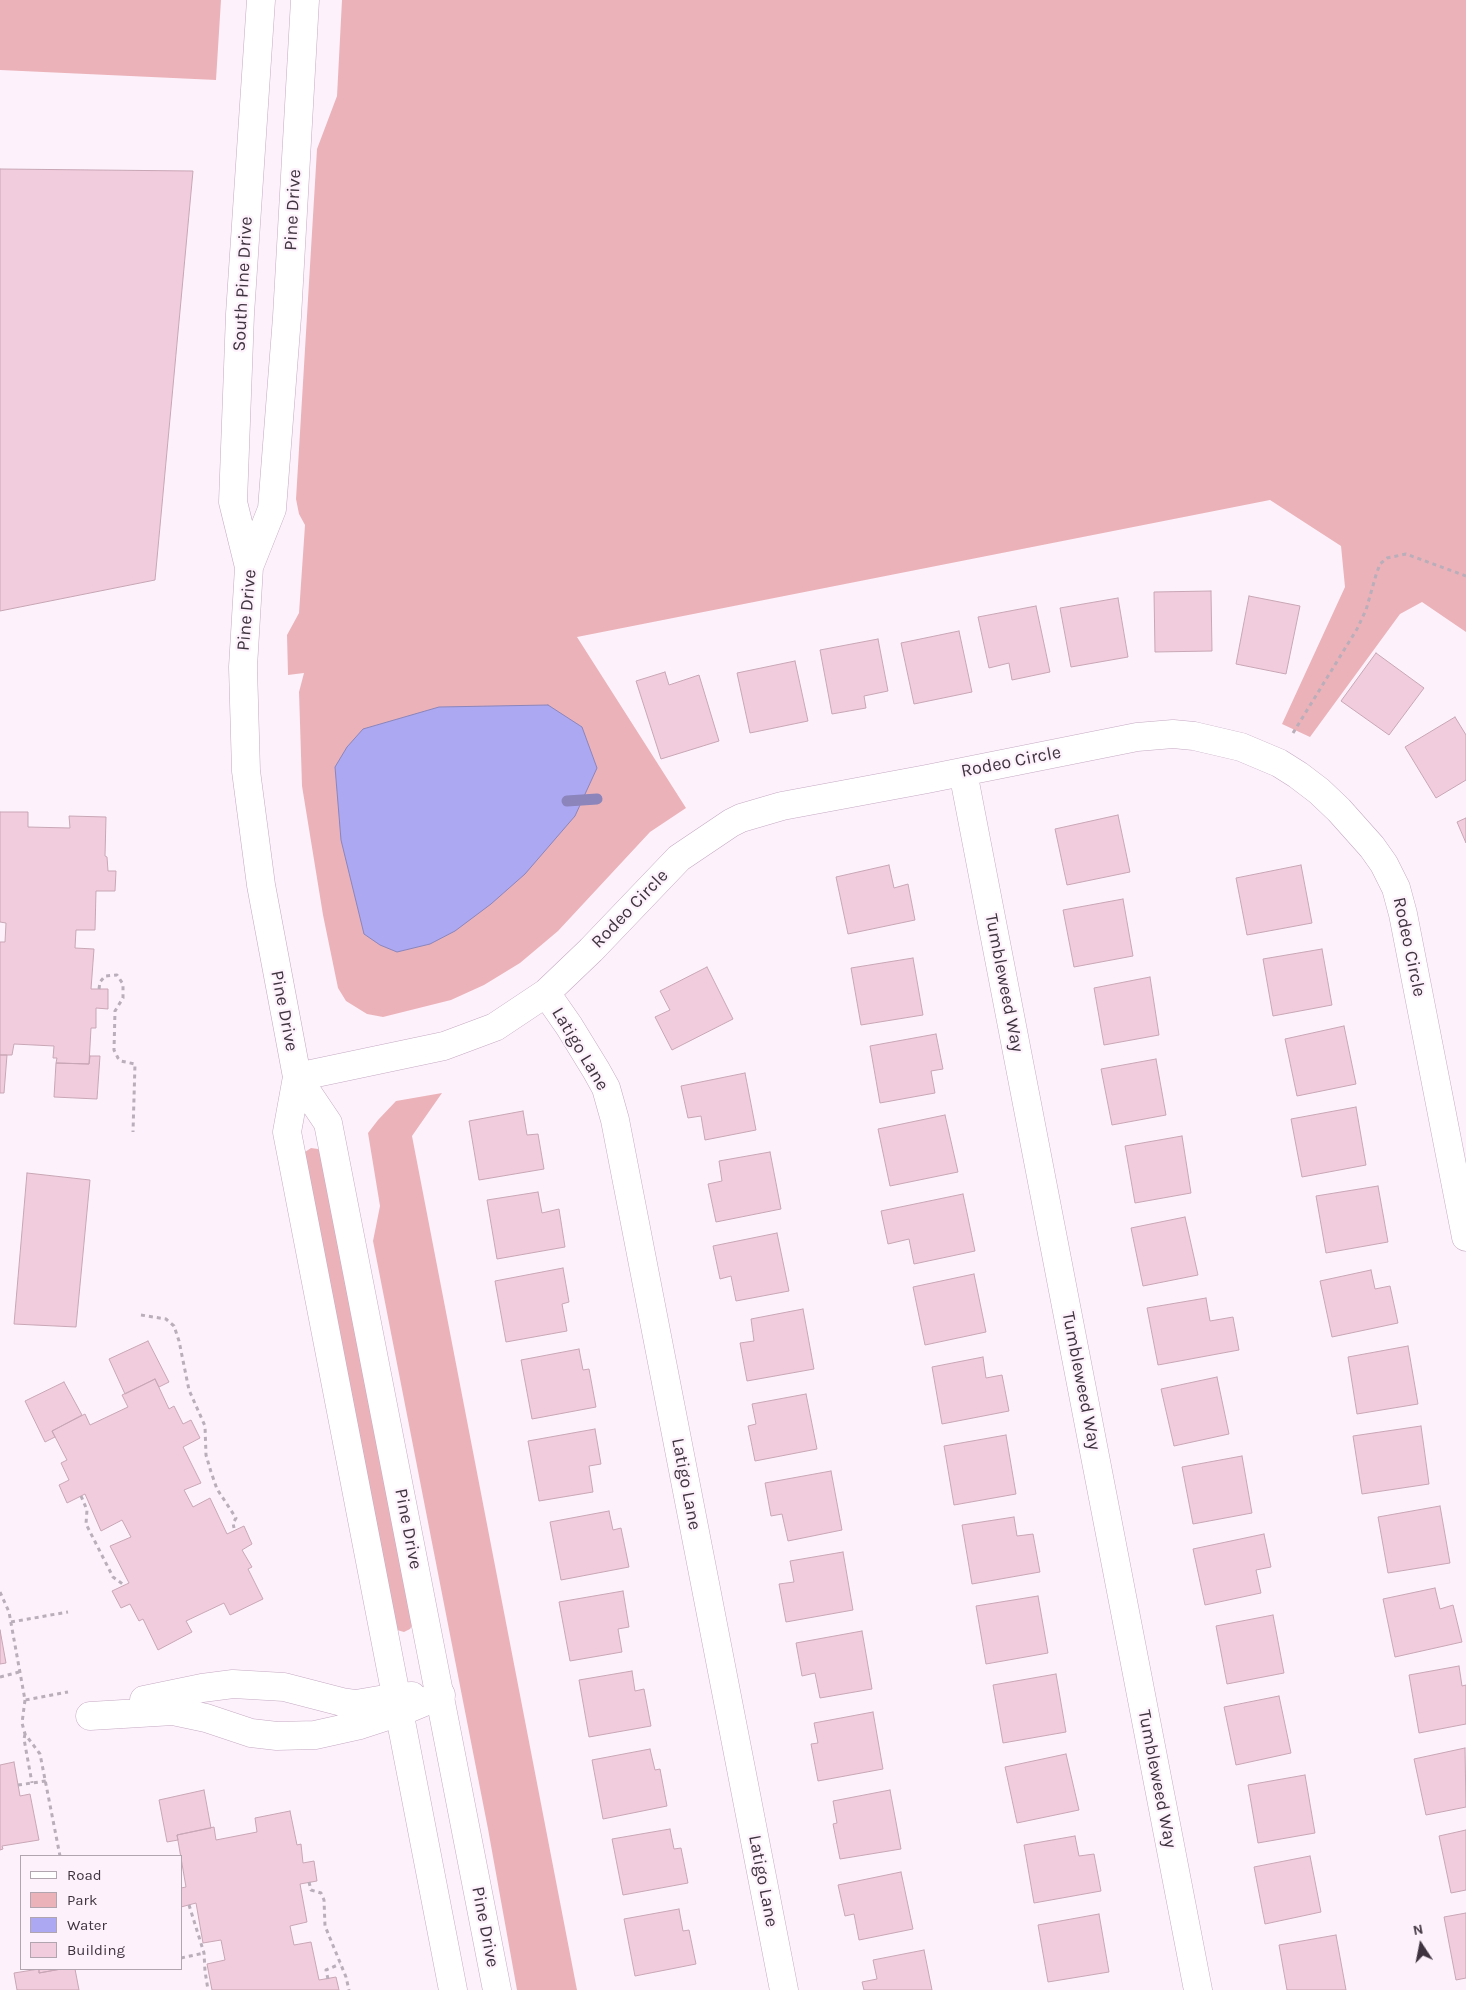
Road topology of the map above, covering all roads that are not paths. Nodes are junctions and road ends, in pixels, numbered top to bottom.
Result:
1 (262, 0) edge
2 (305, 0) edge
3 (249, 567) junction
4 (963, 772) junction
5 (546, 993) junction
6 (297, 1077) junction
7 (1466, 1236) edge
8 (441, 1696) junction
9 (399, 1705) junction
10 (453, 1990) edge
11 (497, 1990) edge
12 (784, 1990) edge
13 (1198, 1990) edge

1 - 3 street, South Pine Drive
2 - 3 street, Pine Drive
3 - 6 street, Pine Drive
4 - 5 street, Rodeo Circle
4 - 7 street, Rodeo Circle
4 - 13 street, Tumbleweed Way
5 - 6 street, Rodeo Circle
5 - 12 street, Latigo Lane
6 - 8 street, Pine Drive
6 - 9 street, Pine Drive
8 - 9 street
8 - 11 street, Pine Drive
9 - 9 street
9 - 10 street, Pine Drive

